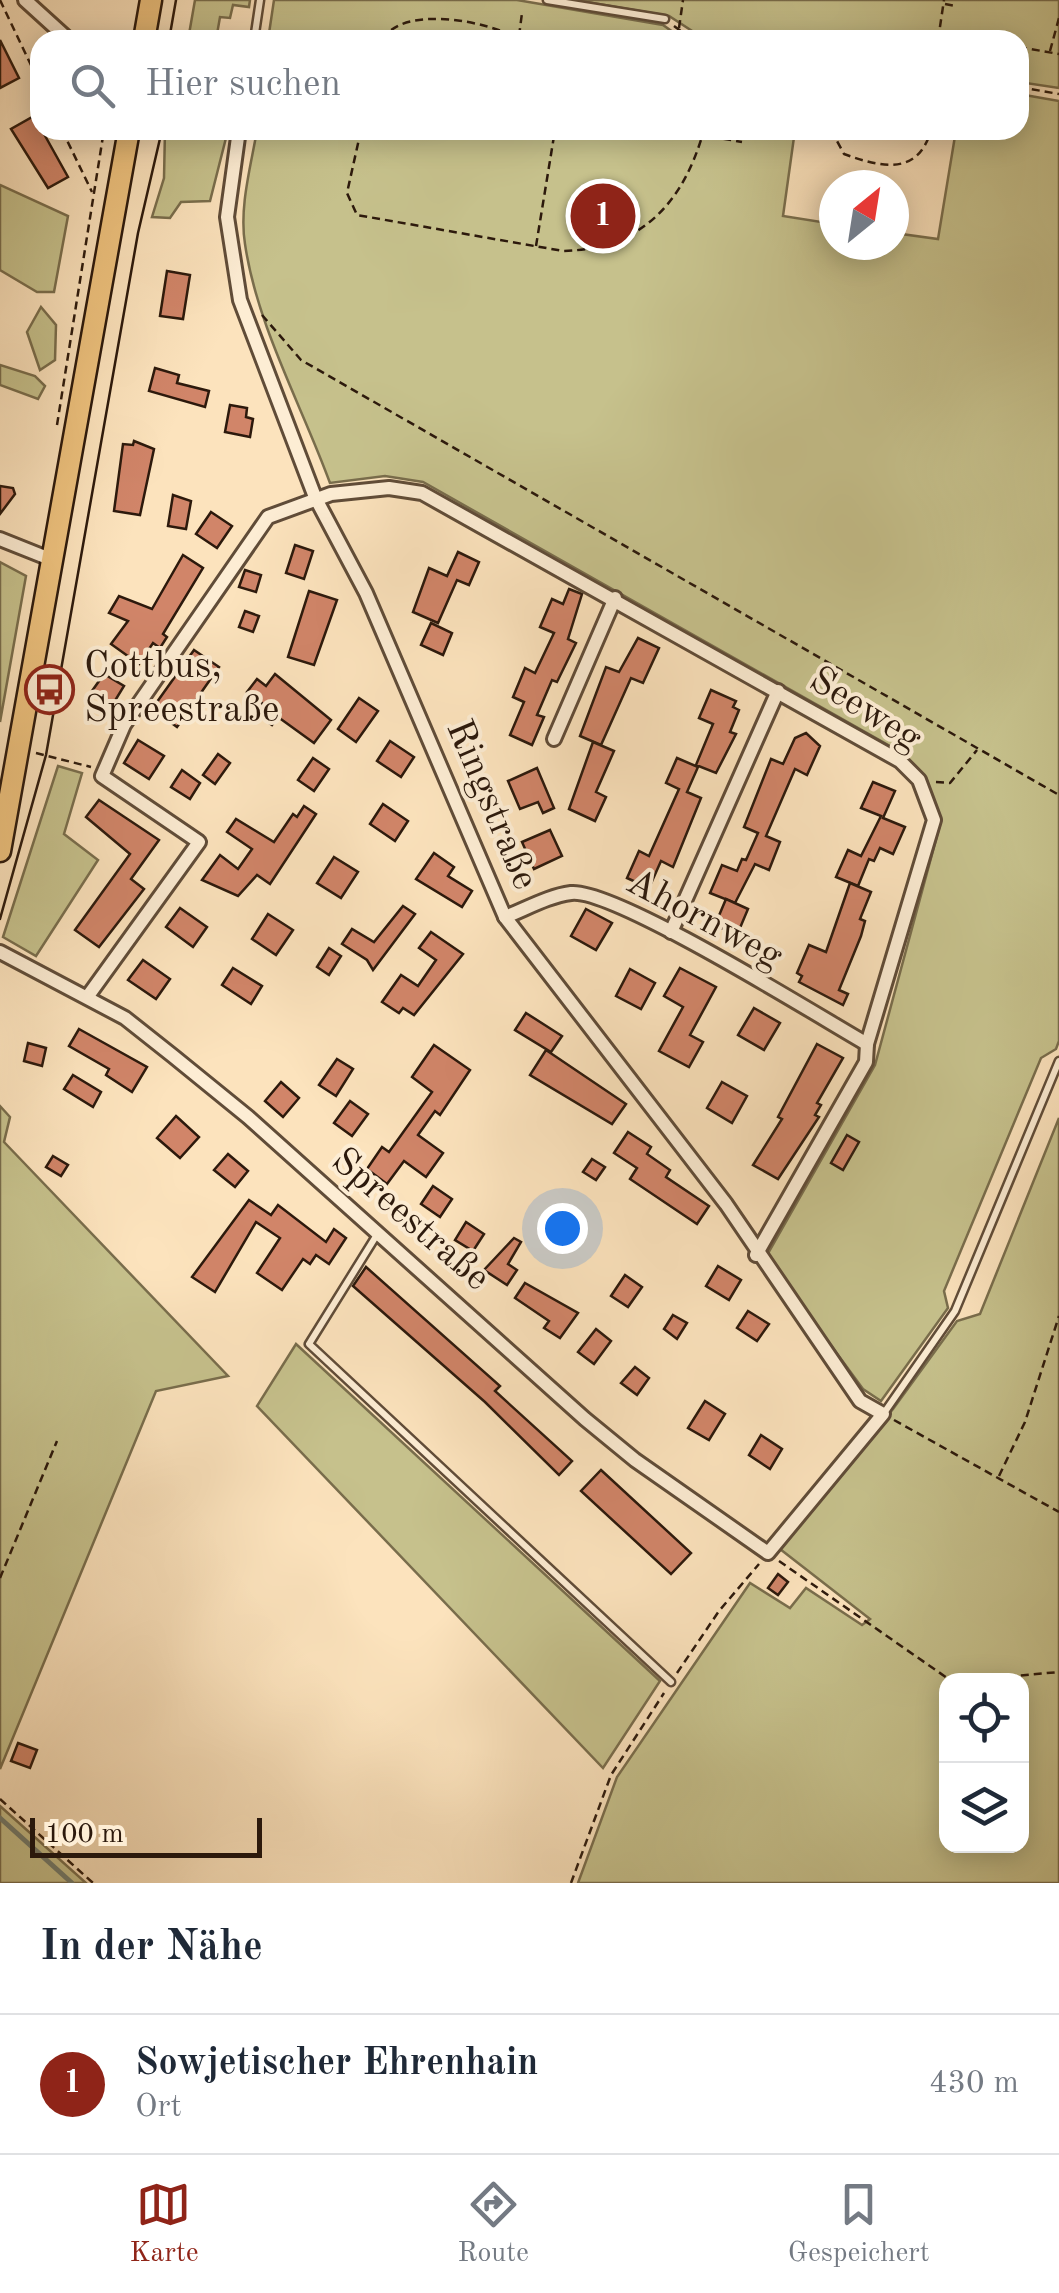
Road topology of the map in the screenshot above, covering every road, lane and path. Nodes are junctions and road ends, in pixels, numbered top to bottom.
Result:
1 (0, 0) edge
2 (25, 0) edge
3 (151, 0) edge
4 (260, 0) edge
5 (548, 0) edge
6 (683, 0) edge
7 (944, 2) edge
8 (955, 6) dead end
9 (522, 13) dead end
10 (1059, 18) edge
11 (665, 20) joint
12 (58, 30) edge
13 (146, 30) edge
14 (256, 30) edge
15 (392, 30) edge
16 (478, 30) edge
17 (520, 30) edge
18 (679, 30) joint
19 (941, 30) edge
20 (1029, 49) edge
21 (1050, 52) junction
22 (1059, 54) edge
23 (30, 63) edge
24 (1029, 90) edge
25 (1059, 94) edge
26 (67, 140) edge
27 (128, 140) edge
28 (238, 140) edge
29 (358, 140) edge
30 (553, 140) edge
31 (700, 140) edge
32 (733, 140) edge
33 (836, 140) edge
34 (928, 140) edge
35 (742, 142) dead end
36 (92, 193) dead end
37 (536, 248) junction
38 (260, 314) dead end
39 (315, 497) junction
40 (0, 539) edge
41 (55, 561) junction
42 (615, 598) junction
43 (778, 691) junction
44 (554, 739) dead end
45 (978, 748) junction
46 (19, 750) junction
47 (54, 750) dead end
48 (52, 756) junction
49 (104, 771) junction
50 (919, 780) junction
51 (1059, 796) edge
52 (0, 851) edge
53 (505, 918) junction
54 (671, 932) junction
55 (0, 952) edge
56 (88, 996) junction
57 (867, 1044) junction
58 (1059, 1061) edge
59 (378, 1232) junction
60 (756, 1255) junction
61 (1059, 1316) edge
62 (883, 1414) junction
63 (58, 1441) dead end
64 (999, 1477) junction
65 (1059, 1512) edge
66 (768, 1553) junction
67 (0, 1578) edge
68 (1059, 1672) edge
69 (940, 1673) edge
70 (1029, 1675) edge
71 (671, 1682) junction
72 (0, 1799) edge
73 (93, 1883) edge
74 (571, 1883) edge

1 - 23 path
2 - 12 street
3 - 13 main road
4 - 14 lane
5 - 11 lane
6 - 18 path
7 - 8 path
7 - 19 path
9 - 17 path
10 - 21 path
11 - 18 path
15 - 16 path
20 - 21 path
21 - 22 path
24 - 25 path
26 - 36 path
27 - 41 main road
28 - 39 street, Ringstraße
29 - 37 path
30 - 37 path
31 - 37 path
32 - 35 path
33 - 34 path
38 - 45 path
39 - 42 street, Seeweg
39 - 49 street, Seeweg
39 - 53 street, Ringstraße
40 - 41 street
41 - 46 main road
42 - 43 street, Seeweg
42 - 44 street
43 - 50 street, Seeweg
43 - 54 street
45 - 50 path
45 - 51 path
46 - 48 path
46 - 52 main road
47 - 48 path
48 - 49 path
49 - 56 street
50 - 57 street, Seeweg
53 - 54 street, Ahornweg
53 - 60 street, Ringstraße
54 - 57 street, Ahornweg
55 - 56 street, Spreestraße
56 - 59 street, Spreestraße
57 - 60 street, Seeweg
58 - 62 lane
59 - 66 street, Spreestraße
59 - 71 lane
60 - 62 street, Ringstraße
61 - 64 path
62 - 64 path
62 - 66 street
63 - 67 path
64 - 65 path
66 - 69 path
66 - 71 path
68 - 70 path
71 - 74 path
72 - 73 path

